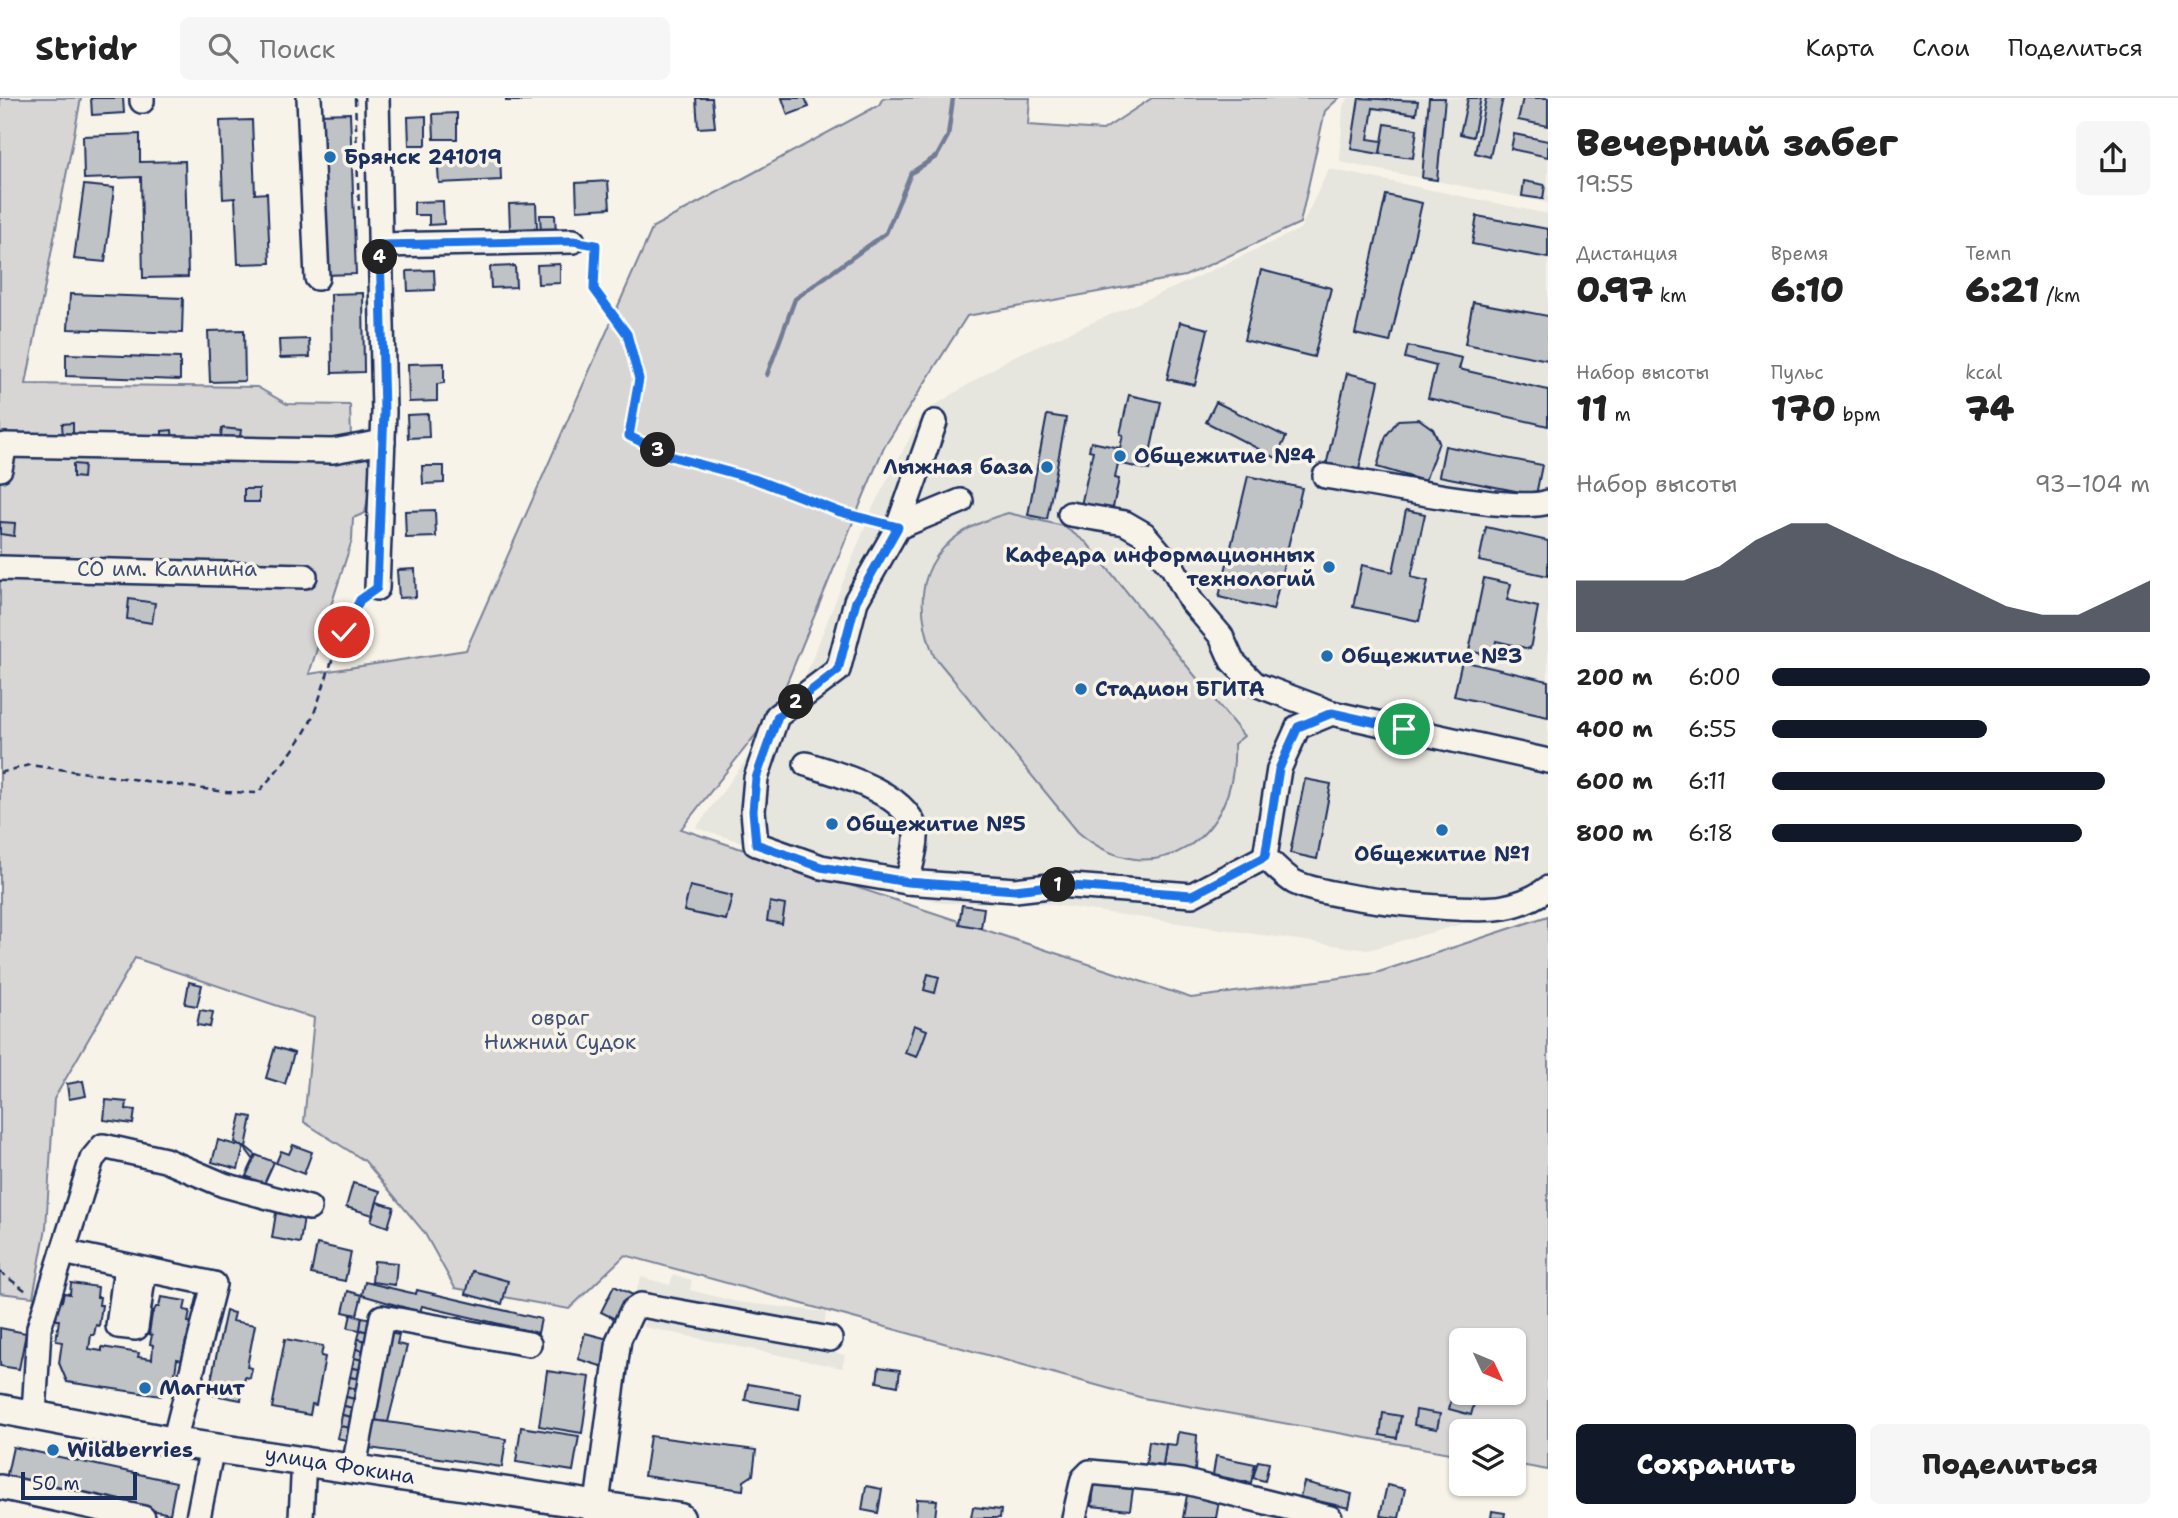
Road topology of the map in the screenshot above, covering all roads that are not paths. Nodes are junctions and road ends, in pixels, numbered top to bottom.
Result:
1 (309, 98) edge
2 (377, 98) edge
3 (573, 241) road end
4 (380, 245) junction
5 (317, 278) dead end
6 (936, 422) dead end
7 (383, 442) junction
8 (0, 469) edge
9 (1325, 477) dead end
10 (961, 501) dead end
11 (1548, 502) edge
12 (1070, 514) dead end
13 (898, 527) junction
14 (0, 568) edge
15 (305, 576) dead end
16 (377, 588) road end
17 (1332, 713) junction
18 (1548, 761) edge
19 (806, 764) dead end
20 (1265, 857) junction
21 (907, 882) junction
22 (1548, 888) edge
23 (309, 1208) dead end
24 (63, 1252) junction
25 (830, 1339) dead end
26 (529, 1344) dead end
27 (0, 1409) edge
28 (34, 1414) junction
29 (174, 1442) junction
30 (212, 1447) junction
31 (304, 1459) junction
32 (354, 1467) junction
33 (0, 1487) edge
34 (596, 1511) edge
35 (132, 1517) edge
36 (198, 1518) edge
37 (301, 1518) edge
38 (680, 1518) edge
39 (1074, 1518) edge
40 (1331, 1518) edge

1 - 5 street
2 - 4 street
3 - 4 street
4 - 7 street
6 - 13 street
7 - 8 street
7 - 16 street
9 - 11 street
10 - 13 street
12 - 17 street
13 - 21 street
14 - 15 street
17 - 18 street
17 - 20 street
19 - 21 street
20 - 21 street
20 - 22 street
23 - 24 street
24 - 28 street
24 - 29 street
25 - 34 street
26 - 32 street
27 - 28 main road, улица Фокина
28 - 29 main road, улица Фокина
29 - 30 main road, улица Фокина
30 - 31 main road, улица Фокина
30 - 36 street
31 - 32 main road, улица Фокина
31 - 37 street
32 - 34 main road, улица Фокина
33 - 35 street
34 - 38 main road, улица Фокина
39 - 40 street

